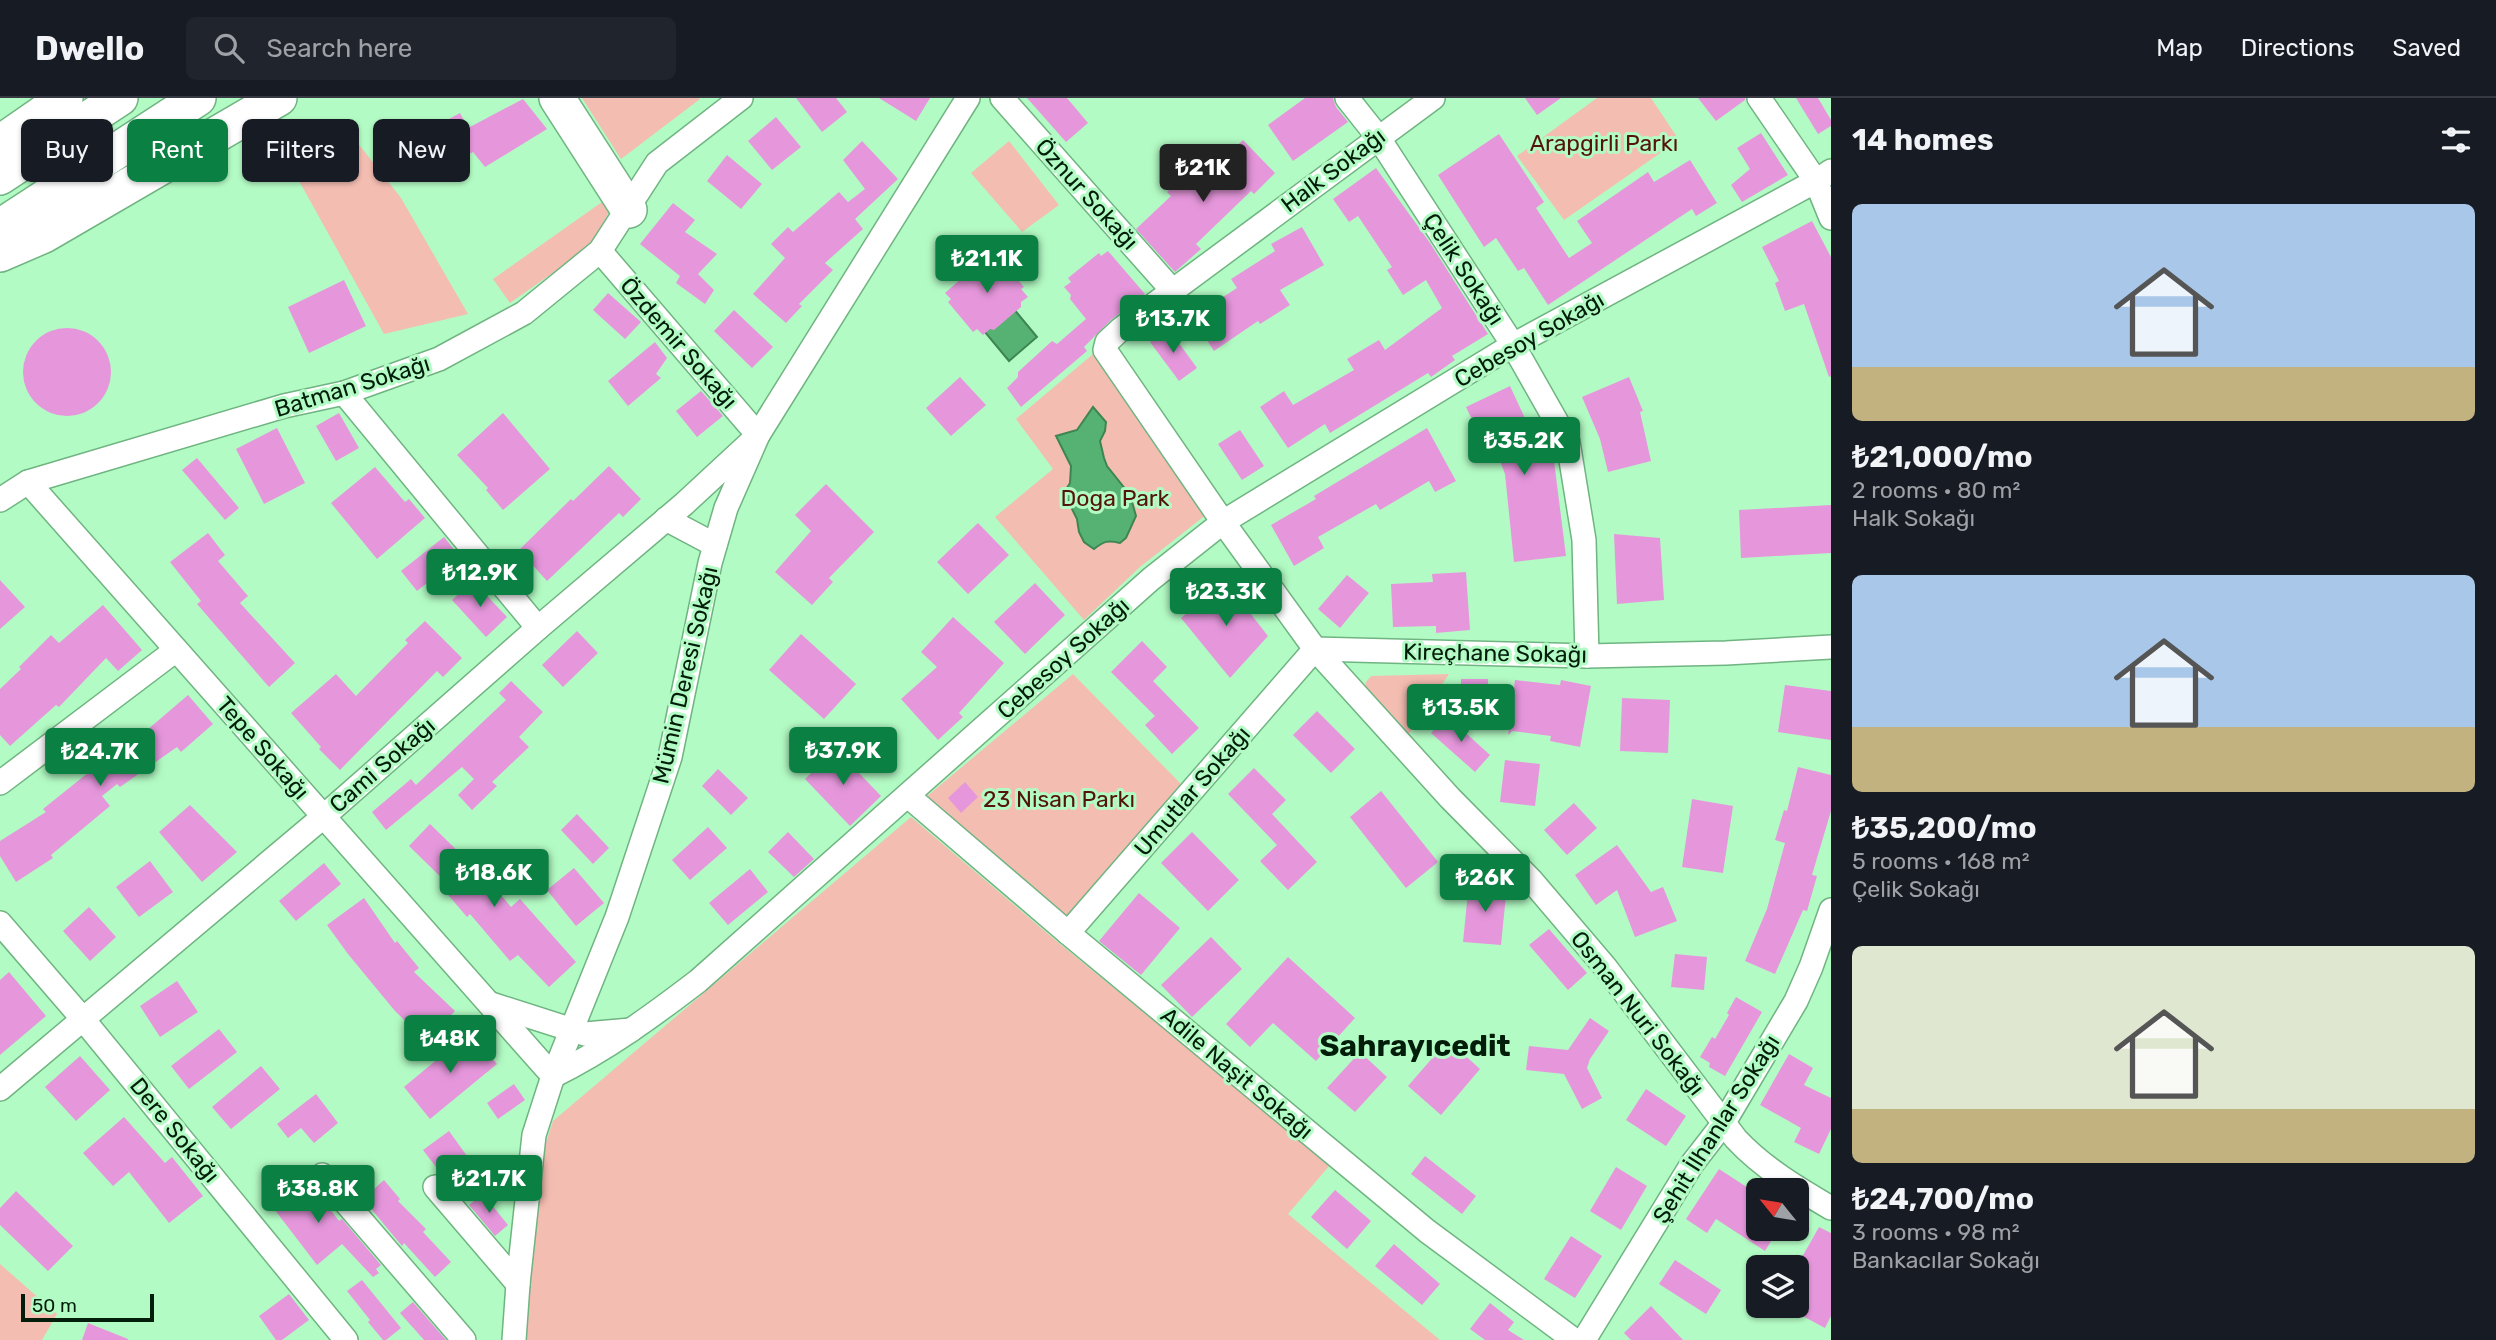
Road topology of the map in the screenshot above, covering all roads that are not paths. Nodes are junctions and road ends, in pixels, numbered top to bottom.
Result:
1 (65, 98) edge
2 (120, 98) edge
3 (198, 98) edge
4 (279, 98) edge
5 (557, 98) edge
6 (568, 98) edge
7 (741, 98) edge
8 (968, 98) edge
9 (1002, 98) edge
10 (1347, 98) edge
11 (1433, 98) edge
12 (1759, 98) edge
13 (1378, 136) junction
14 (0, 143) edge
15 (1823, 176) edge
16 (0, 177) edge
17 (632, 204) junction
18 (1831, 218) edge
19 (0, 227) edge
20 (600, 251) junction
21 (0, 254) edge
22 (1172, 290) junction
23 (1513, 345) junction
24 (344, 393) junction
25 (758, 435) junction
26 (28, 482) junction
27 (707, 483) junction
28 (731, 498) junction
29 (0, 500) edge
30 (666, 519) junction
31 (1223, 522) junction
32 (715, 545) junction
33 (538, 628) junction
34 (1831, 647) edge
35 (1315, 649) junction
36 (176, 650) junction
37 (1587, 656) junction
38 (0, 783) edge
39 (908, 796) junction
40 (323, 817) junction
41 (1831, 910) edge
42 (0, 923) edge
43 (1068, 933) junction
44 (489, 1003) junction
45 (82, 1018) junction
46 (634, 1030) junction
47 (579, 1032) junction
48 (593, 1056) junction
49 (554, 1076) junction
50 (0, 1089) edge
51 (1723, 1124) junction
52 (322, 1175) dead end
53 (435, 1187) dead end
54 (1831, 1208) edge
55 (518, 1284) junction
56 (346, 1340) edge
57 (464, 1340) edge
58 (514, 1340) edge
59 (1574, 1340) edge
60 (1584, 1340) edge

1 - 14 highway
2 - 16 highway
3 - 19 highway
4 - 21 highway
5 - 17 highway
6 - 17 highway
7 - 17 street, Batman Sokağı
8 - 25 street, Mümin Deresi Sokağı
9 - 22 street, Öznur Sokağı
10 - 13 street, Çelik Sokağı
11 - 13 street, Halk Sokağı
12 - 15 street
13 - 22 street, Halk Sokağı
13 - 23 street, Çelik Sokağı
15 - 18 street
15 - 23 street, Cebesoy Sokağı
17 - 20 street, Batman Sokağı
20 - 24 street, Batman Sokağı
20 - 25 street, Özdemir Sokağı
22 - 31 street, Halk Sokağı
23 - 31 street, Cebesoy Sokağı
23 - 37 street, Çelik Sokağı
24 - 26 street, Batman Sokağı
24 - 33 street
25 - 27 street, Cami Sokağı
25 - 28 street, Mümin Deresi Sokağı
26 - 29 street, Batman Sokağı
26 - 36 street, Tepe Sokağı
27 - 28 street
27 - 30 street, Cami Sokağı
28 - 32 street, Mümin Deresi Sokağı
30 - 32 street
30 - 33 street, Cami Sokağı
31 - 35 street
31 - 39 street, Cebesoy Sokağı
32 - 47 street, Mümin Deresi Sokağı
33 - 40 street, Cami Sokağı
34 - 37 street, Kireçhane Sokağı
35 - 37 street, Kireçhane Sokağı
35 - 43 street, Umutlar Sokağı
35 - 51 street, Osman Nuri Sokağı
36 - 38 street
36 - 40 street, Tepe Sokağı
39 - 43 street, Adile Naşit Sokağı
39 - 46 street, Cebesoy Sokağı
40 - 44 street, Tepe Sokağı
40 - 45 street, Cami Sokağı
41 - 51 street, Şehit İlhanlar Sokağı
42 - 45 street, Dere Sokağı
43 - 59 street, Adile Naşit Sokağı
44 - 47 street
44 - 49 street, Tepe Sokağı
45 - 50 street, Cami Sokağı
45 - 56 street, Dere Sokağı
46 - 47 street
46 - 48 street, Cebesoy Sokağı
47 - 48 street
47 - 49 street, Mümin Deresi Sokağı
48 - 49 street, Cebesoy Sokağı
49 - 55 street, Mümin Deresi Sokağı
51 - 54 street, Osman Nuri Sokağı
51 - 60 street, Şehit İlhanlar Sokağı
52 - 57 street
53 - 55 street
55 - 58 street, Mümin Deresi Sokağı

